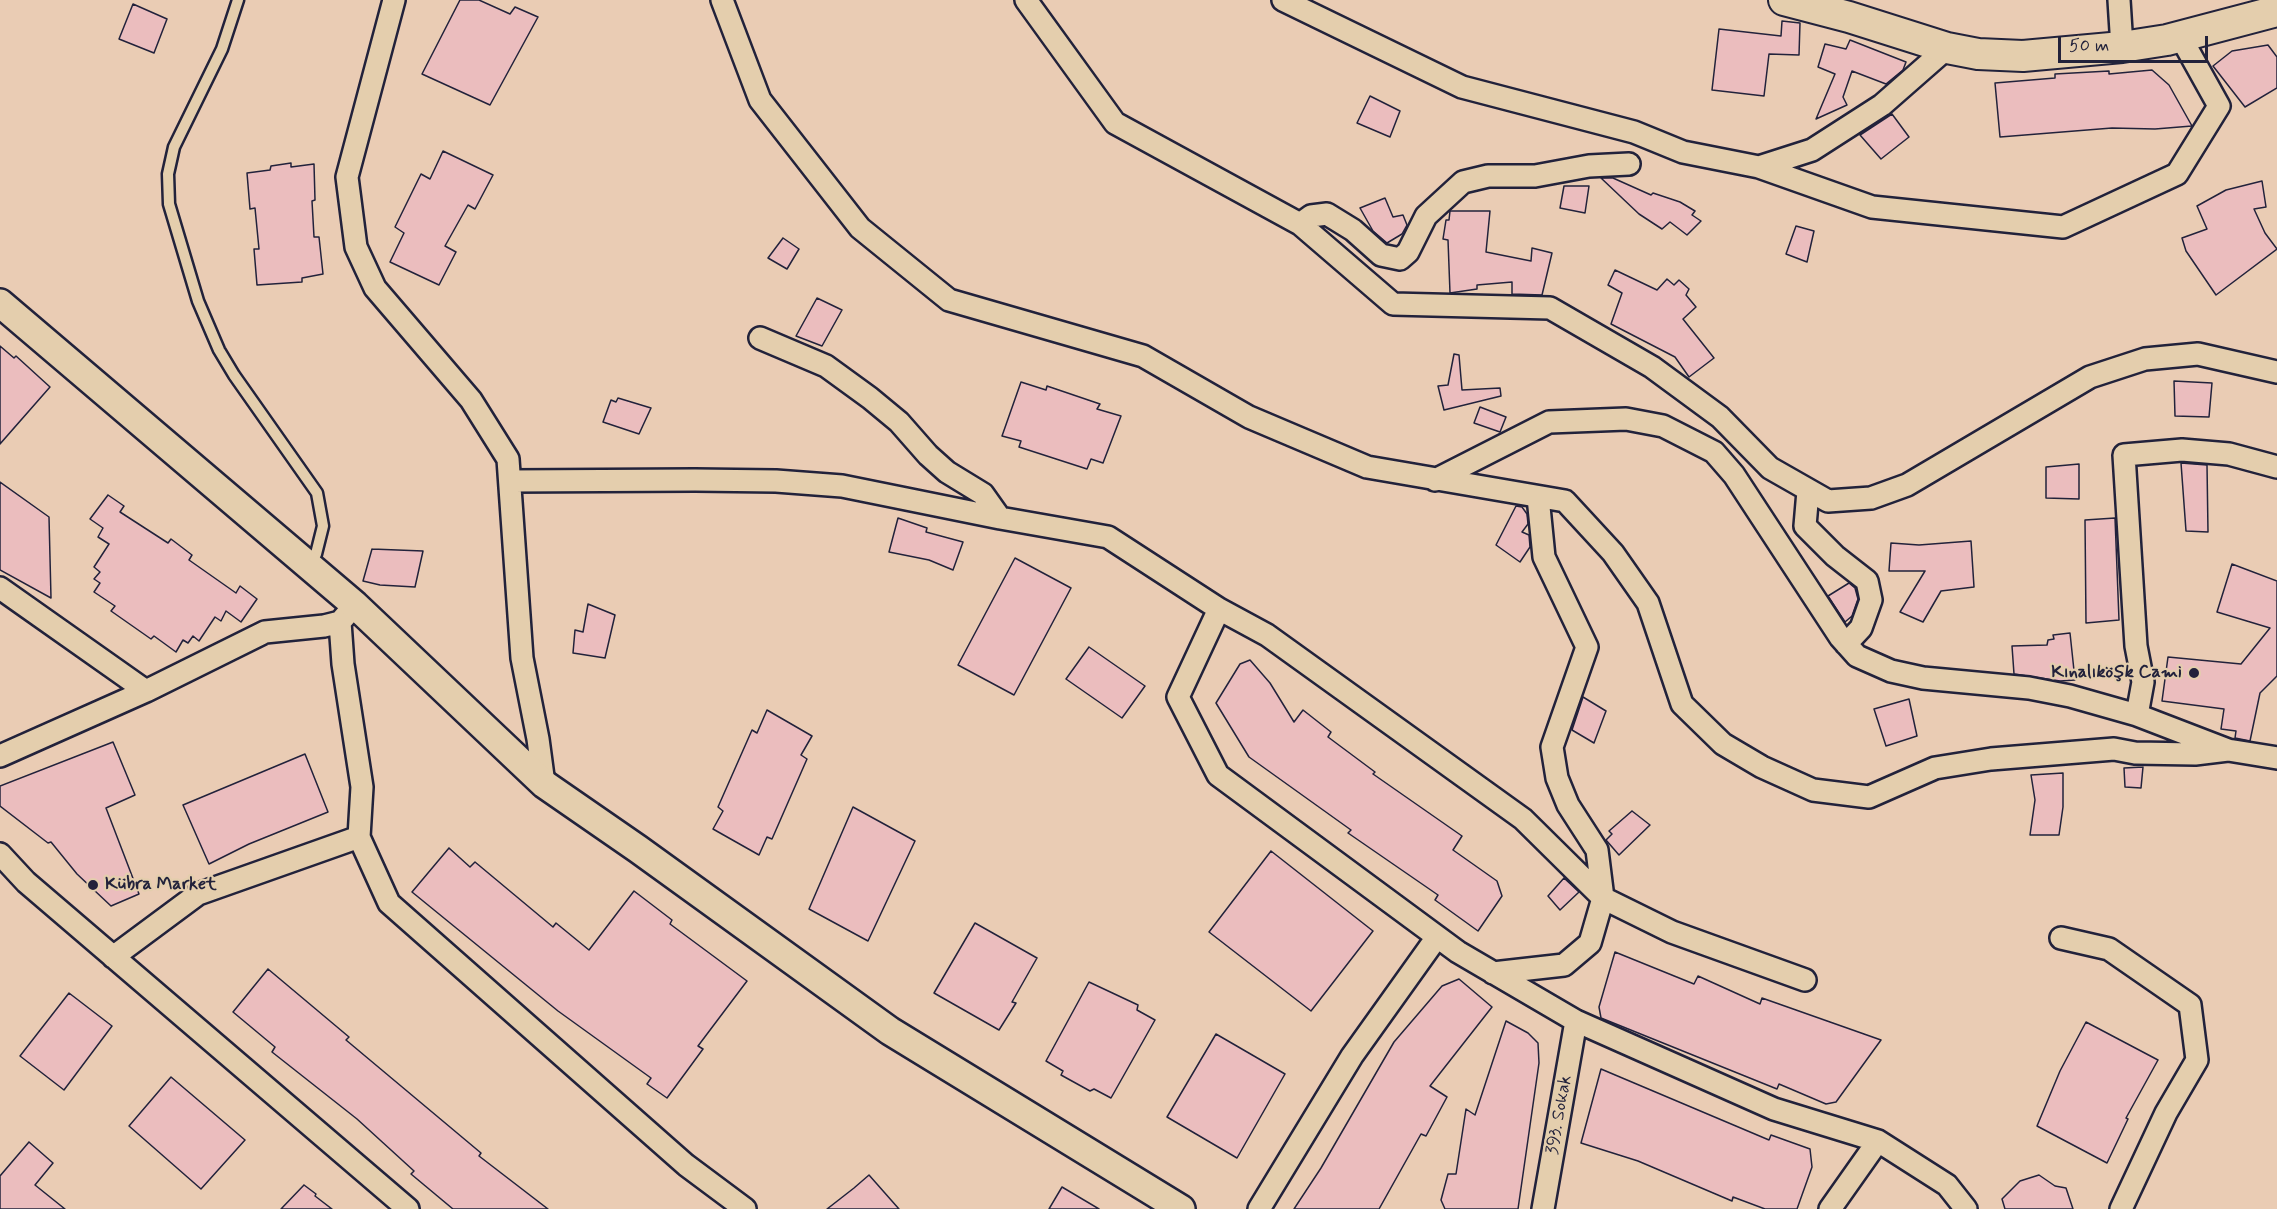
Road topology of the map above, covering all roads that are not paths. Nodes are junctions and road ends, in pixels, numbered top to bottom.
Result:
1 (238, 0) edge
2 (394, 0) edge
3 (722, 0) edge
4 (1026, 0) edge
5 (1283, 0) edge
6 (1784, 0) edge
7 (2119, 0) edge
8 (2277, 11) edge
9 (2180, 36) junction
10 (2122, 47) junction
11 (1947, 48) junction
12 (1629, 164) dead end
13 (1759, 167) junction
14 (1300, 224) junction
15 (0, 303) edge
16 (759, 338) dead end
17 (2277, 372) edge
18 (2277, 467) edge
19 (1435, 480) junction
20 (511, 481) junction
21 (1808, 491) junction
22 (1538, 496) junction
23 (999, 519) junction
24 (309, 566) junction
25 (0, 588) edge
26 (1219, 609) junction
27 (348, 614) junction
28 (1846, 644) junction
29 (146, 691) junction
30 (2137, 715) junction
31 (2228, 750) junction
32 (0, 756) edge
33 (2277, 758) edge
34 (544, 784) junction
35 (359, 837) junction
36 (0, 854) edge
37 (1603, 898) junction
38 (1437, 937) junction
39 (2061, 938) dead end
40 (113, 957) junction
41 (1493, 973) junction
42 (1805, 980) dead end
43 (1576, 1021) junction
44 (1878, 1141) junction
45 (408, 1209) edge
46 (745, 1209) edge
47 (1181, 1209) edge
48 (1259, 1209) edge
49 (1543, 1209) edge
50 (1830, 1209) edge
51 (1966, 1209) edge
52 (2121, 1209) edge

1 - 24 lane
2 - 20 street
3 - 19 street
4 - 14 street
5 - 13 street
6 - 11 main road
7 - 10 street
8 - 9 main road
9 - 10 main road
9 - 13 street
10 - 11 main road
11 - 13 street
12 - 14 street
14 - 21 street
15 - 24 street
16 - 23 street
17 - 21 street
18 - 30 street
19 - 22 street
19 - 28 street
20 - 23 street
20 - 34 street
21 - 28 street
22 - 31 street
22 - 37 street
23 - 26 street
24 - 27 street
25 - 29 street
26 - 37 street
26 - 38 street
27 - 29 street
27 - 34 street
27 - 35 street
28 - 30 street
29 - 32 street
30 - 31 street
31 - 33 street
34 - 47 street
35 - 40 street
35 - 46 street
36 - 40 street
37 - 41 street
37 - 42 street
38 - 41 street
38 - 48 street
39 - 52 street
40 - 45 street
41 - 43 street
43 - 44 street
43 - 49 street, 393. Sokak
44 - 50 street
44 - 51 street

